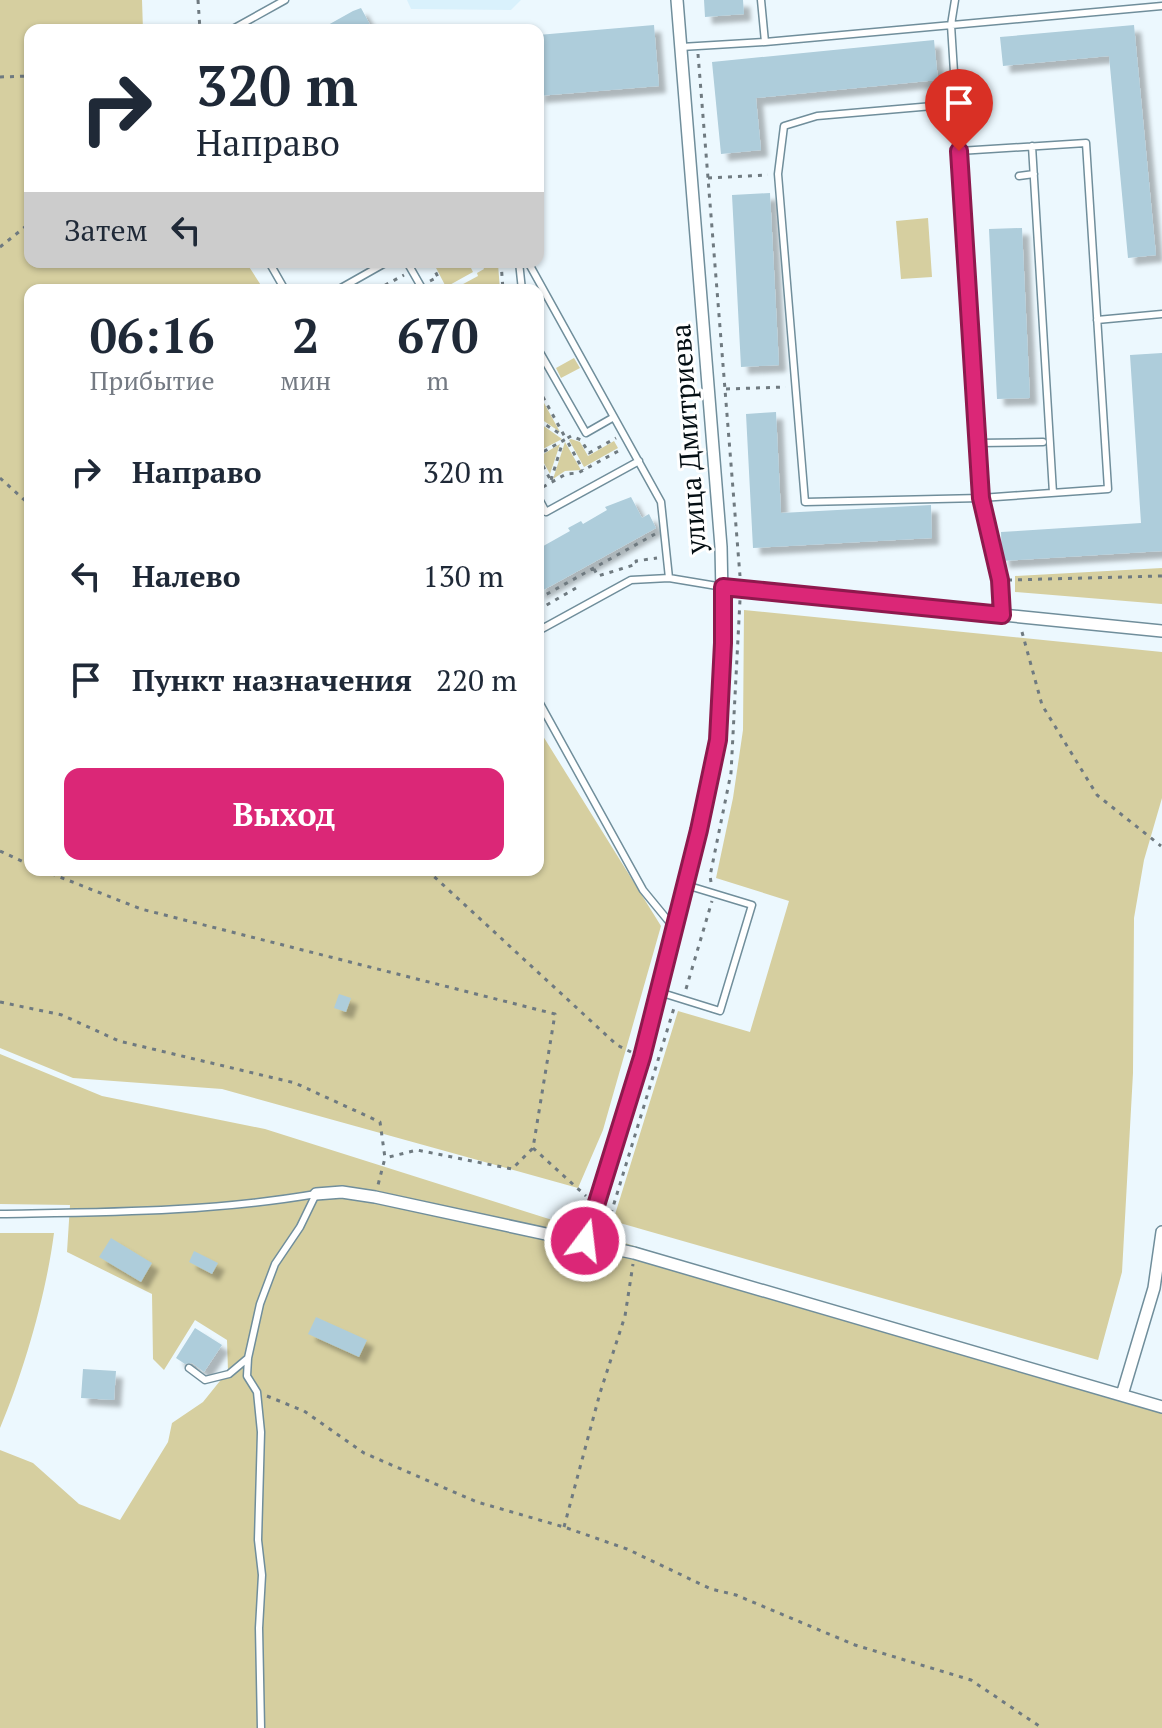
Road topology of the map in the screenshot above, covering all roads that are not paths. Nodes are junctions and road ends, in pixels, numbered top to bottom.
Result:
1 (285, 0) edge
2 (677, 0) edge
3 (761, 0) edge
4 (955, 0) edge
5 (1162, 6) edge
6 (242, 24) edge
7 (951, 25) junction
8 (765, 42) junction
9 (681, 47) junction
10 (956, 104) junction
11 (1032, 146) junction
12 (959, 151) junction
13 (1034, 174) junction
14 (1019, 176) dead end
15 (376, 268) edge
16 (348, 284) edge
17 (544, 291) edge
18 (1162, 314) edge
19 (1097, 320) junction
20 (544, 360) edge
21 (614, 417) junction
22 (1043, 442) dead end
23 (977, 443) junction
24 (639, 461) junction
25 (1053, 493) junction
26 (981, 498) junction
27 (544, 508) edge
28 (669, 578) junction
29 (723, 587) junction
30 (1002, 615) junction
31 (544, 628) edge
32 (1162, 631) edge
33 (544, 711) edge
34 (686, 885) junction
35 (675, 929) junction
36 (659, 992) junction
37 (316, 1194) junction
38 (0, 1214) edge
39 (1162, 1232) edge
40 (585, 1241) junction
41 (1158, 1290) edge
42 (248, 1358) junction
43 (189, 1368) dead end
44 (1122, 1395) junction
45 (1162, 1407) edge
46 (261, 1728) edge

1 - 6 lane
2 - 9 street, улица Дмитриева
3 - 8 lane
4 - 7 lane
5 - 7 lane
7 - 8 lane
7 - 10 lane
8 - 9 lane
9 - 29 street, улица Дмитриева
10 - 12 lane
10 - 26 lane
11 - 12 lane
11 - 13 lane
11 - 19 lane
12 - 23 lane
13 - 14 lane
13 - 25 lane
15 - 16 lane
17 - 21 lane
18 - 19 lane
19 - 25 lane
20 - 21 lane
21 - 24 lane
22 - 23 lane
23 - 26 lane
24 - 27 lane
24 - 28 lane
25 - 26 lane
26 - 30 lane
28 - 29 lane
28 - 31 lane
29 - 30 street
29 - 34 street, улица Дмитриева
30 - 32 street
33 - 35 lane
34 - 35 street, улица Дмитриева
34 - 36 lane
35 - 36 street, улица Дмитриева
36 - 40 street, улица Дмитриева
37 - 38 lane
37 - 40 street
37 - 42 lane
39 - 41 street
40 - 44 street
41 - 44 street
42 - 43 lane
42 - 46 lane
44 - 45 street

